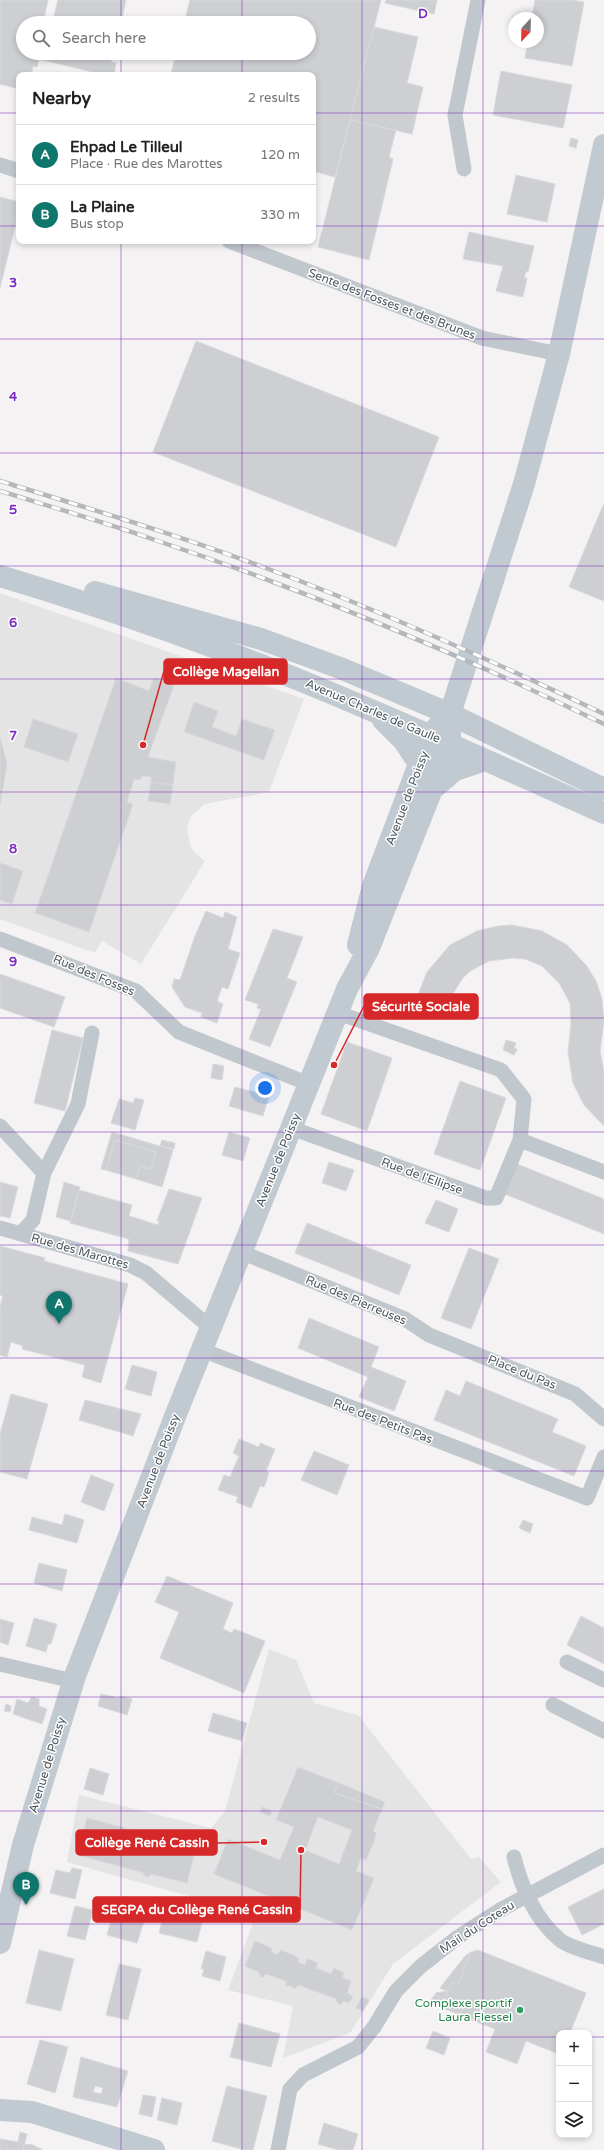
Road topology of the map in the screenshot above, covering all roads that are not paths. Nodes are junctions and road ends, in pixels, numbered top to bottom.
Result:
1 (478, 0) edge
2 (604, 145) edge
3 (0, 165) edge
4 (464, 169) dead end
5 (16, 170) edge
6 (237, 244) edge
7 (559, 354) junction
8 (0, 564) edge
9 (0, 576) edge
10 (273, 670) junction
11 (376, 713) junction
12 (445, 725) junction
13 (486, 760) junction
14 (419, 764) junction
15 (603, 788) edge
16 (431, 792) junction
17 (604, 813) edge
18 (0, 939) edge
19 (347, 989) junction
20 (338, 1013) junction
21 (92, 1033) dead end
22 (309, 1084) junction
23 (0, 1126) edge
24 (291, 1128) junction
25 (520, 1140) junction
26 (604, 1172) edge
27 (44, 1173) junction
28 (0, 1228) edge
29 (20, 1234) junction
30 (241, 1252) junction
31 (211, 1328) junction
32 (202, 1350) junction
33 (470, 1351) joint
34 (604, 1419) edge
35 (604, 1457) edge
36 (567, 1662) dead end
37 (0, 1664) edge
38 (604, 1680) edge
39 (73, 1681) junction
40 (553, 1705) dead end
41 (604, 1731) edge
42 (604, 1855) edge
43 (514, 1857) dead end
44 (528, 1895) junction
45 (0, 1943) edge
46 (604, 1957) edge
47 (0, 2096) edge
48 (0, 2110) edge
49 (32, 2112) junction
50 (154, 2150) edge
51 (278, 2150) edge

1 - 4 street
2 - 7 main road
3 - 5 street
6 - 7 street, Sente des Fosses et des Brunes
7 - 12 main road
8 - 12 main road, Avenue Charles de Gaulle
9 - 10 main road, Avenue Charles de Gaulle
10 - 11 main road, Avenue Charles de Gaulle
10 - 12 main road
11 - 12 main road, Avenue Charles de Gaulle
11 - 14 main road
12 - 13 main road, Avenue Charles de Gaulle
12 - 14 main road, Avenue de Poissy
12 - 15 main road, Avenue Charles de Gaulle
12 - 15 main road
12 - 16 main road, Avenue de Poissy
13 - 16 main road
13 - 17 main road, Avenue Charles de Gaulle
14 - 19 main road, Avenue de Poissy
16 - 19 main road, Avenue de Poissy
18 - 22 street, Rue des Fosses
19 - 20 main road, Avenue de Poissy
20 - 22 main road, Avenue de Poissy
20 - 25 street, Rue de l'Ellipse
21 - 27 street
22 - 24 main road, Avenue de Poissy
23 - 27 street
24 - 25 street, Rue de l'Ellipse
24 - 30 main road, Avenue de Poissy
25 - 26 street
27 - 29 street
28 - 29 street, Rue des Marottes
29 - 31 street, Rue des Marottes
30 - 31 main road, Avenue de Poissy
30 - 33 street, Rue des Pierreuses
31 - 32 main road, Avenue de Poissy
32 - 35 street, Rue des Petits Pas
32 - 39 main road, Avenue de Poissy
33 - 34 street, Place du Pas
36 - 38 street
37 - 39 street
39 - 45 main road, Avenue de Poissy
40 - 41 street
42 - 44 street, Mail du Coteau
43 - 44 street
44 - 46 street
44 - 51 street, Mail du Coteau
47 - 49 main road
48 - 49 main road
49 - 50 main road

